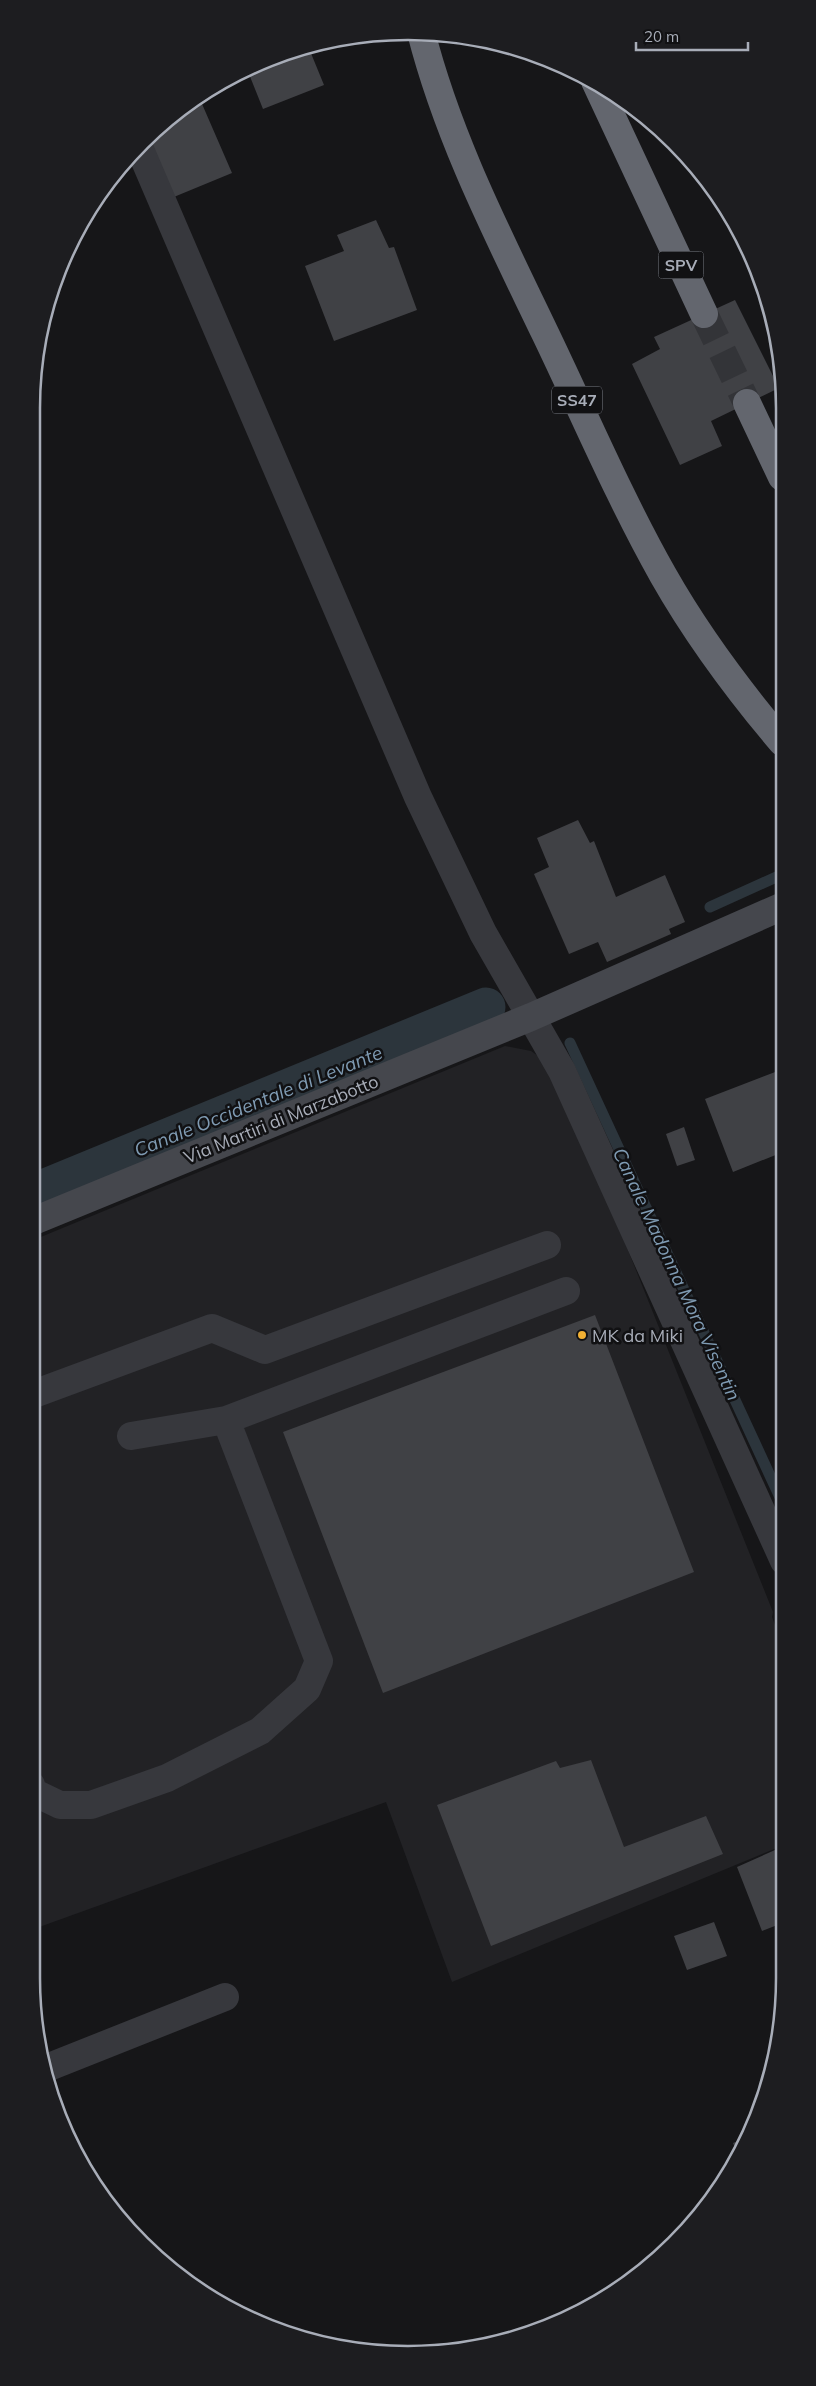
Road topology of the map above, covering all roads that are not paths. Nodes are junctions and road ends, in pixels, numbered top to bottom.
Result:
1 (423, 41) edge
2 (602, 95) edge
3 (142, 154) edge
4 (704, 314) tunnel mouth
5 (747, 404) tunnel mouth
6 (776, 465) edge
7 (776, 735) edge
8 (776, 909) edge
9 (531, 1017) junction
10 (40, 1218) edge
11 (547, 1245) dead end
12 (566, 1291) dead end
13 (40, 1392) edge
14 (226, 1420) junction
15 (131, 1436) dead end
16 (776, 1543) edge
17 (40, 1795) edge
18 (225, 1997) dead end
19 (51, 2066) edge

1 - 7 highway, SS47
2 - 4 highway, SPV
3 - 9 street
5 - 6 highway
8 - 9 street, Via Martiri di Marzabotto
9 - 10 street, Via Martiri di Marzabotto
9 - 16 street
11 - 13 street
12 - 14 street
14 - 15 street
14 - 17 street
18 - 19 street

